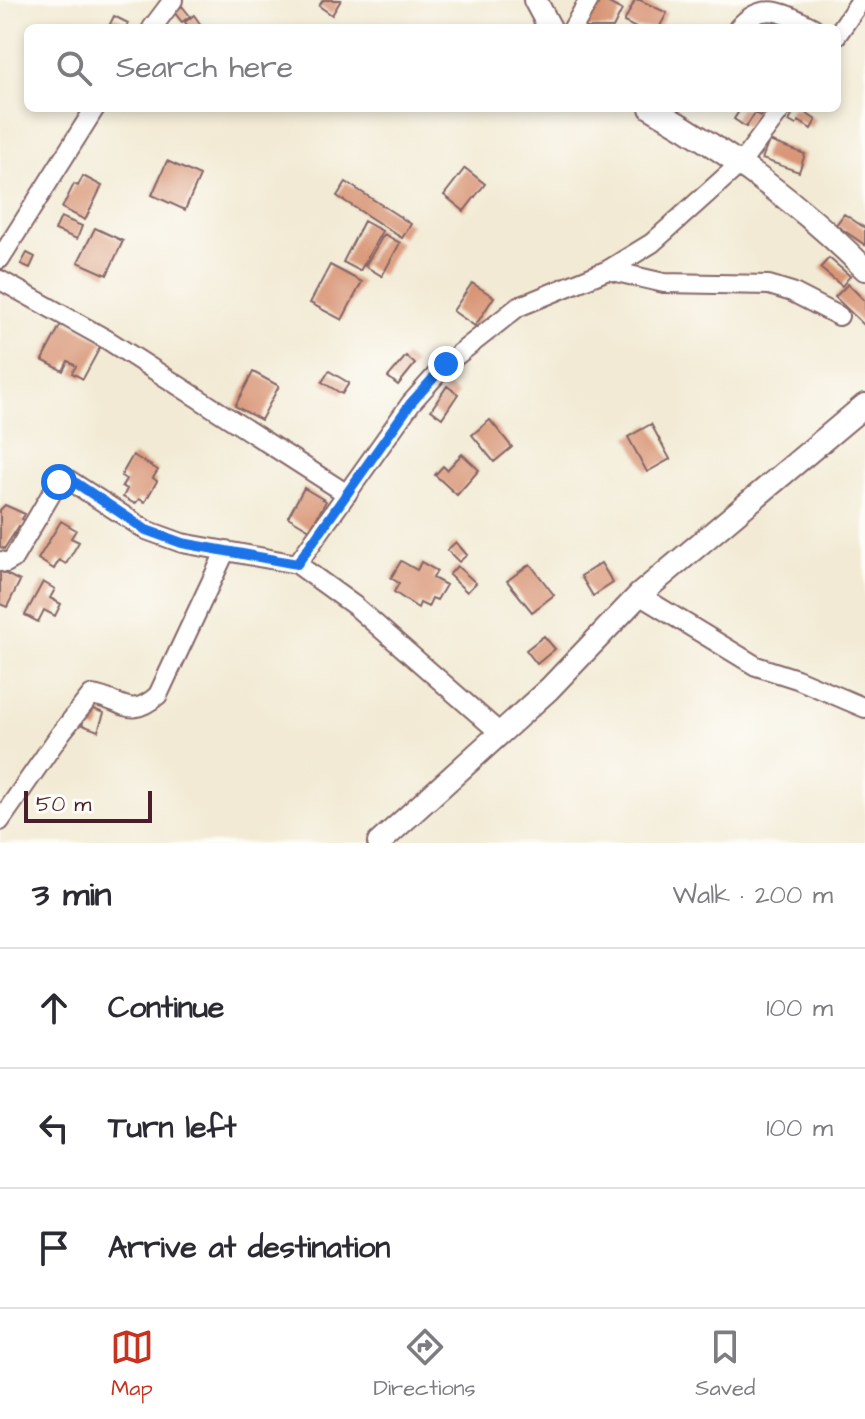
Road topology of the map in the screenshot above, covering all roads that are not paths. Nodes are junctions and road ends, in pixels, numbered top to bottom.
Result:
1 (173, 0) edge
2 (535, 0) edge
3 (589, 0) edge
4 (861, 0) edge
5 (155, 24) edge
6 (548, 24) edge
7 (575, 24) edge
8 (741, 24) edge
9 (806, 24) edge
10 (841, 29) edge
11 (92, 112) edge
12 (779, 112) edge
13 (677, 114) edge
14 (741, 163) junction
15 (0, 259) edge
16 (865, 269) edge
17 (608, 270) junction
18 (0, 280) edge
19 (839, 316) dead end
20 (865, 405) edge
21 (347, 494) junction
22 (226, 550) junction
23 (0, 561) edge
24 (297, 564) junction
25 (639, 595) junction
26 (865, 708) edge
27 (500, 733) junction
28 (0, 821) edge
29 (379, 843) edge

1 - 5 street
2 - 6 street
3 - 7 street
4 - 10 street
8 - 9 street
11 - 15 street
12 - 14 street
13 - 14 street
14 - 16 street
14 - 17 street
17 - 19 street
17 - 21 street
18 - 21 street
20 - 25 street
21 - 24 street
22 - 23 street
22 - 24 street
22 - 28 street
24 - 27 street
25 - 26 street
25 - 27 street
27 - 29 street

